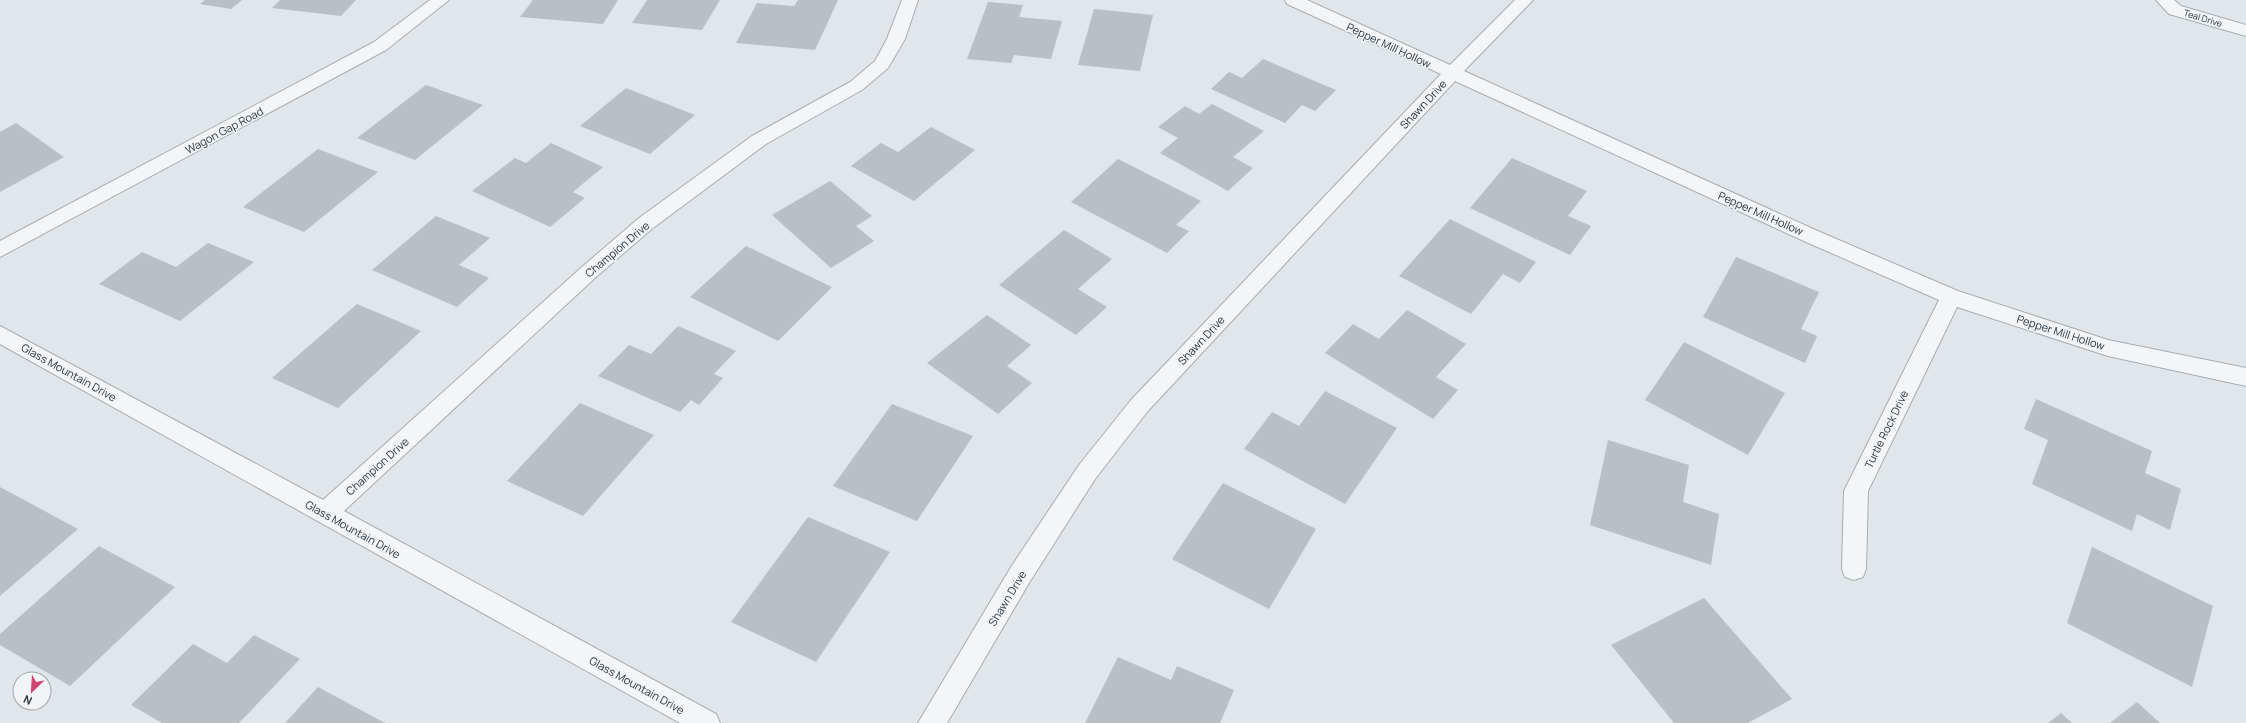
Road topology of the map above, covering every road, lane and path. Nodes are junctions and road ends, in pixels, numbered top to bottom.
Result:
1 (441, 0) edge
2 (910, 0) edge
3 (1293, 0) edge
4 (1525, 0) edge
5 (2164, 0) edge
6 (2246, 31) edge
7 (1451, 74) junction
8 (0, 250) edge
9 (1950, 297) junction
10 (0, 334) edge
11 (2246, 378) edge
12 (325, 513) junction
13 (1854, 569) dead end
14 (706, 723) edge
15 (932, 723) edge

1 - 8 street, Wagon Gap Road
2 - 12 street, Champion Drive
3 - 7 street, Pepper Mill Hollow
4 - 7 street, Shawn Drive
5 - 6 street, Teal Drive
7 - 9 street, Pepper Mill Hollow
7 - 15 street, Shawn Drive
9 - 11 street, Pepper Mill Hollow
9 - 13 street, Turtle Rock Drive
10 - 12 street, Glass Mountain Drive
12 - 14 street, Glass Mountain Drive

